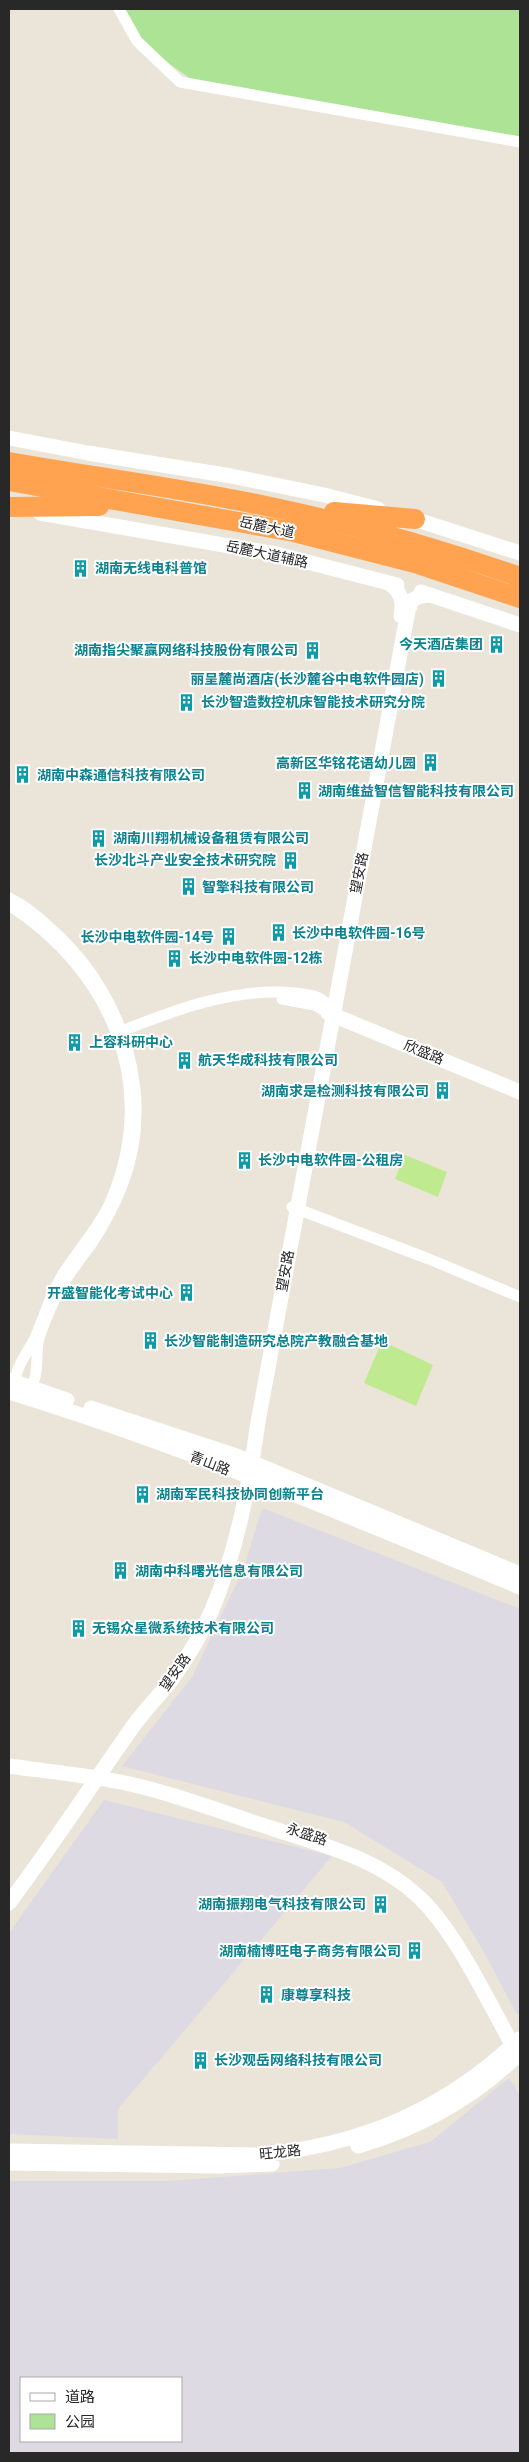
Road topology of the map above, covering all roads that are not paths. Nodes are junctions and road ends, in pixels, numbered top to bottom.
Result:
1 (119, 9) edge
2 (520, 142) edge
3 (9, 438) edge
4 (9, 462) edge
5 (9, 481) edge
6 (155, 506) junction
7 (265, 506) junction
8 (9, 507) edge
9 (415, 519) junction
10 (520, 553) edge
11 (520, 578) edge
12 (389, 583) junction
13 (431, 595) junction
14 (520, 598) edge
15 (520, 624) edge
16 (9, 898) edge
17 (9, 905) edge
18 (331, 1011) junction
19 (121, 1035) junction
20 (520, 1086) edge
21 (520, 1092) edge
22 (295, 1206) junction
23 (520, 1293) edge
24 (520, 1297) edge
25 (16, 1387) edge
26 (248, 1469) junction
27 (520, 1574) edge
28 (520, 1587) edge
29 (9, 1762) edge
30 (9, 1766) edge
31 (96, 1776) junction
32 (9, 1893) edge
33 (9, 1903) edge
34 (518, 2048) edge
35 (9, 2151) edge
36 (9, 2162) edge

1 - 2 street
3 - 9 street
4 - 7 highway, 岳麓大道
5 - 6 highway, 岳麓大道
6 - 8 highway
6 - 14 highway, 岳麓大道
7 - 9 highway
7 - 11 highway, 岳麓大道
8 - 12 street, 岳麓大道辅路
9 - 10 street
12 - 13 street, 岳麓大道辅路
12 - 18 street, 望安路
13 - 15 street, 岳麓大道辅路
13 - 18 street, 望安路
16 - 19 street
17 - 19 street
18 - 19 street
18 - 20 street, 欣盛路
18 - 21 street, 欣盛路
18 - 22 street, 望安路
19 - 25 street
19 - 25 street
22 - 23 street
22 - 24 street
22 - 26 street, 望安路
25 - 26 street, 青山路
26 - 27 street, 青山路
26 - 28 street, 青山路
26 - 31 street, 望安路
29 - 31 street, 永盛路
30 - 31 street, 永盛路
31 - 32 street, 望安路
31 - 33 street, 望安路
31 - 34 street, 永盛路
34 - 35 street, 旺龙路
34 - 36 street, 旺龙路

